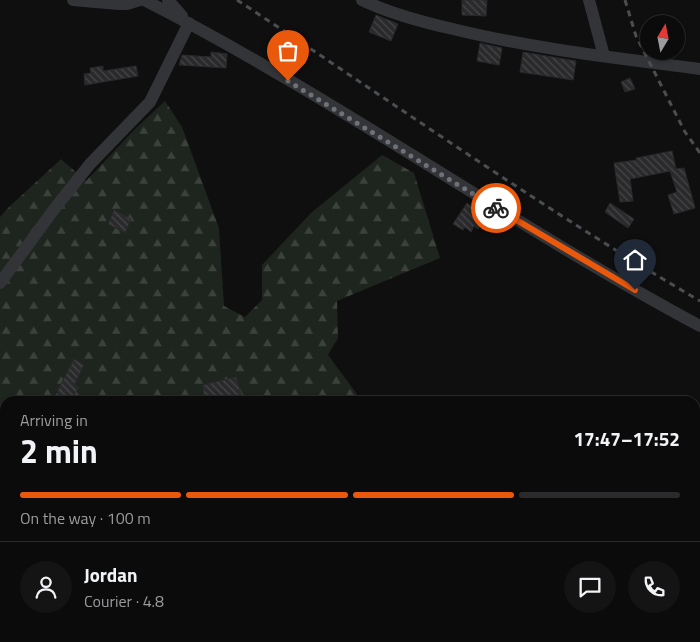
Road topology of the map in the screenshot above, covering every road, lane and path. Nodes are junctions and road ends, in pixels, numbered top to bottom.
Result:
1 (73, 0) edge
2 (140, 0) edge
3 (168, 0) edge
4 (362, 0) edge
5 (589, 0) edge
6 (189, 23) junction
7 (604, 56) junction
8 (700, 69) edge
9 (0, 283) edge
10 (700, 326) edge

1 - 2 street
2 - 6 street
3 - 6 street
4 - 7 street
5 - 7 street
6 - 9 street
6 - 10 street
7 - 8 street

